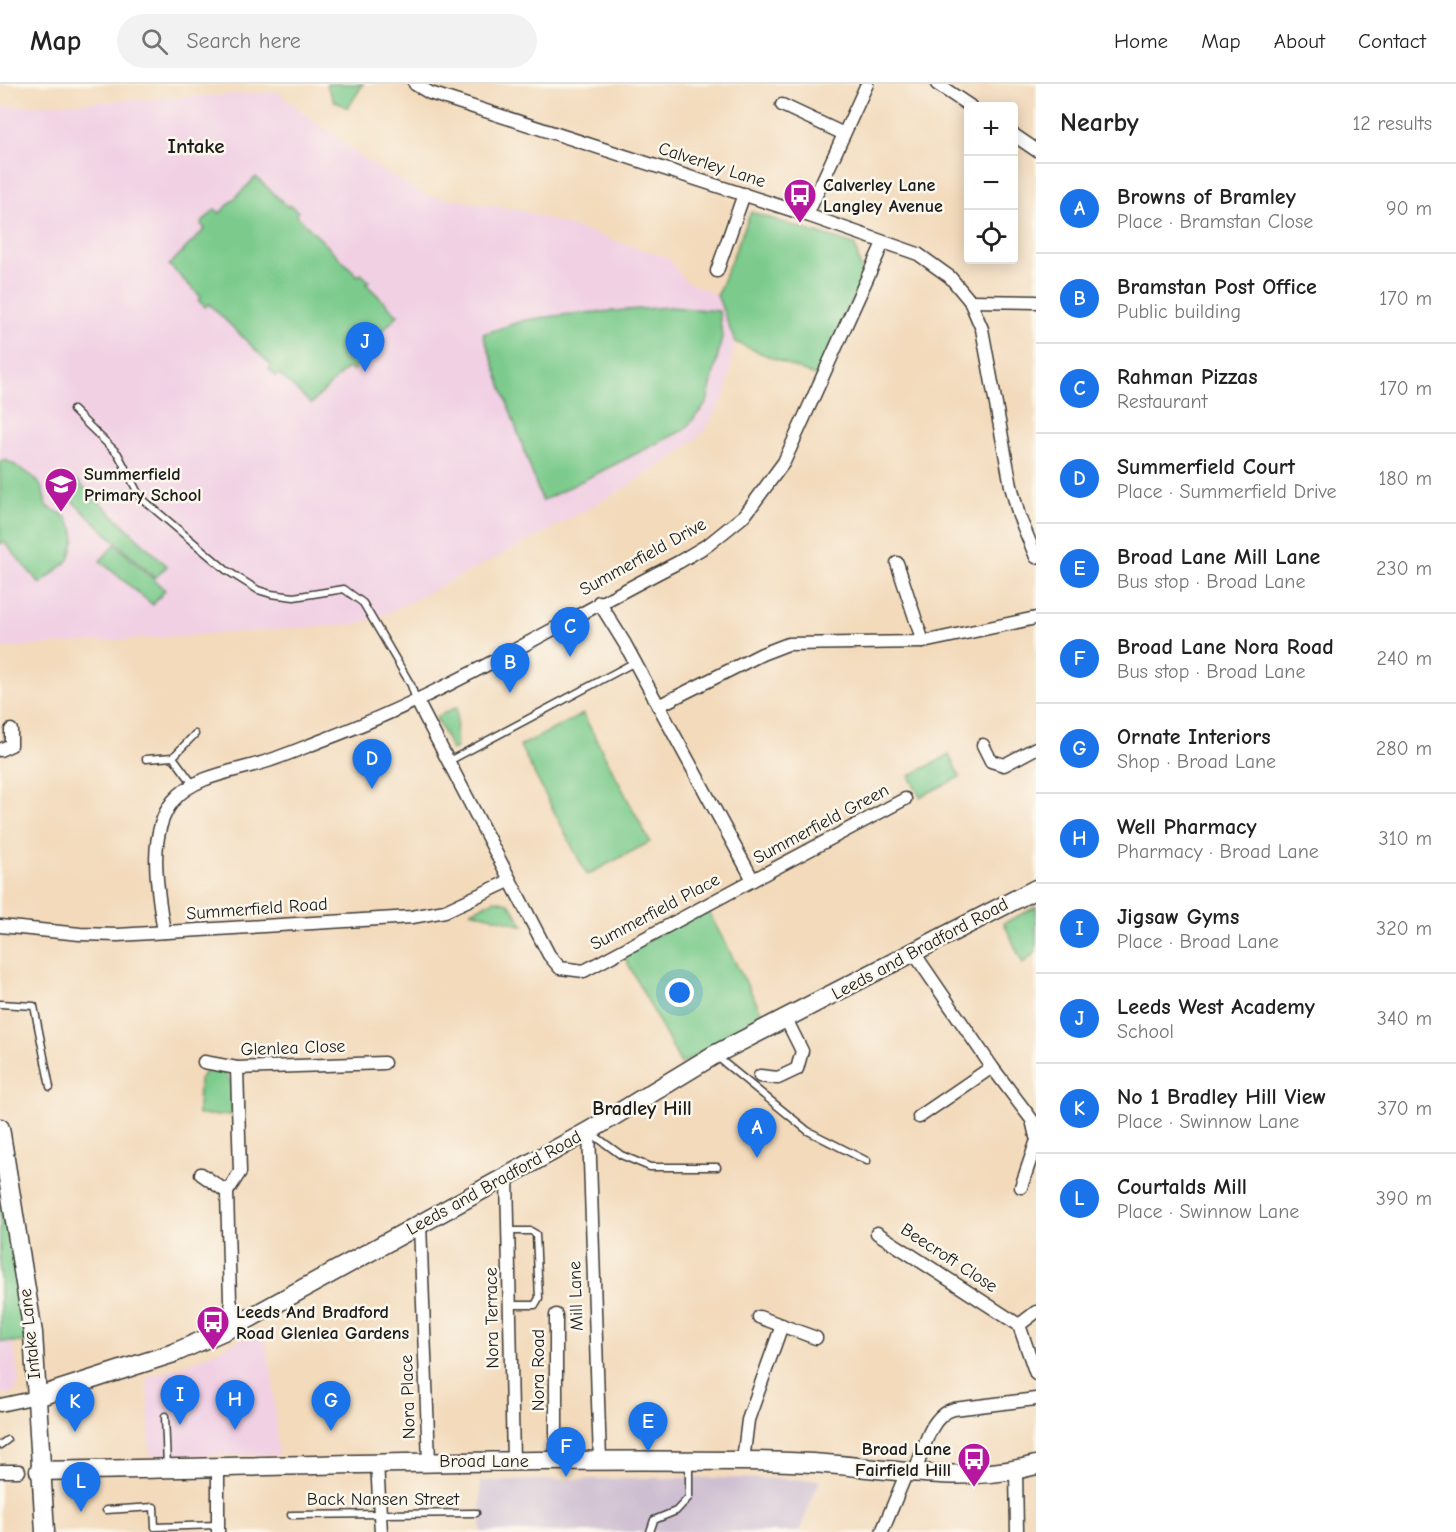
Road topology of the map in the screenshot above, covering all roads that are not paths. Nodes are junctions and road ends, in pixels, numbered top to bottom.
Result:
1 (415, 84) edge
2 (867, 84) edge
3 (937, 84) edge
4 (964, 102) edge
5 (782, 105) dead end
6 (844, 134) junction
7 (1018, 138) edge
8 (1036, 150) edge
9 (744, 194) junction
10 (807, 215) junction
11 (883, 243) junction
12 (717, 271) dead end
13 (970, 301) junction
14 (1036, 302) edge
15 (73, 410) dead end
16 (1036, 557) edge
17 (897, 563) dead end
18 (599, 602) junction
19 (1036, 618) edge
20 (923, 642) junction
21 (634, 662) junction
22 (417, 700) junction
23 (658, 706) junction
24 (11, 730) dead end
25 (195, 734) dead end
26 (983, 745) dead end
27 (1036, 748) edge
28 (0, 750) edge
29 (173, 757) junction
30 (146, 759) dead end
31 (449, 761) junction
32 (193, 784) junction
33 (905, 799) dead end
34 (753, 880) junction
35 (509, 881) junction
36 (1036, 889) edge
37 (0, 926) edge
38 (164, 933) junction
39 (914, 953) junction
40 (0, 1004) edge
41 (786, 1019) junction
42 (714, 1055) junction
43 (204, 1062) dead end
44 (384, 1063) dead end
45 (237, 1068) junction
46 (993, 1068) junction
47 (760, 1076) dead end
48 (50, 1087) dead end
49 (919, 1117) dead end
50 (0, 1128) edge
51 (588, 1131) junction
52 (1036, 1137) edge
53 (1036, 1143) edge
54 (867, 1161) dead end
55 (717, 1167) dead end
56 (201, 1174) dead end
57 (507, 1176) junction
58 (1021, 1187) dead end
59 (227, 1192) junction
60 (420, 1224) junction
61 (509, 1232) junction
62 (877, 1233) dead end
63 (510, 1305) junction
64 (1036, 1312) edge
65 (556, 1315) dead end
66 (759, 1317) dead end
67 (237, 1325) junction
68 (782, 1325) junction
69 (1019, 1325) junction
70 (816, 1338) dead end
71 (1036, 1374) edge
72 (37, 1397) junction
73 (1036, 1399) edge
74 (0, 1405) edge
75 (165, 1416) dead end
76 (7, 1440) dead end
77 (0, 1445) edge
78 (513, 1460) junction
79 (556, 1460) junction
80 (600, 1460) junction
81 (429, 1461) junction
82 (689, 1461) junction
83 (743, 1461) junction
84 (377, 1463) junction
85 (1036, 1465) edge
86 (218, 1468) junction
87 (167, 1469) junction
88 (1017, 1470) junction
89 (0, 1471) edge
90 (20, 1471) dead end
91 (39, 1471) junction
92 (910, 1474) junction
93 (106, 1510) dead end
94 (476, 1513) dead end
95 (380, 1514) junction
96 (291, 1515) dead end
97 (218, 1529) edge
98 (45, 1532) edge
99 (381, 1532) edge
100 (650, 1532) edge
101 (882, 1532) edge
102 (1017, 1532) edge

1 - 9 street, Calverley Lane
2 - 6 street
3 - 4 street
5 - 6 street
6 - 10 street
7 - 8 street
9 - 10 street, Calverley Lane
9 - 12 street
10 - 11 street, Calverley Lane
11 - 13 street, Calverley Lane
11 - 18 street, Summerfield Drive
13 - 14 street
13 - 16 street, Calverley Lane
15 - 22 lane
17 - 20 street
18 - 21 street
18 - 22 street, Summerfield Drive
19 - 20 street
20 - 23 street
21 - 23 street
21 - 31 lane
22 - 31 street, Summerfield Place
22 - 32 street, Summerfield Drive
23 - 34 street
24 - 28 street
25 - 29 lane
26 - 27 street
29 - 30 lane
29 - 32 lane
31 - 35 street, Summerfield Place
32 - 38 street, Summerfield Drive
33 - 34 street, Summerfield Green
34 - 35 street, Summerfield Place
35 - 38 street, Summerfield Road
36 - 39 street, Leeds and Bradford Road
37 - 38 street, Summerfield Road
39 - 41 street, Leeds and Bradford Road
39 - 46 street
40 - 48 lane
41 - 42 street, Leeds and Bradford Road
41 - 47 street
42 - 51 street, Leeds and Bradford Road
42 - 54 lane
43 - 45 street, Glenlea Close
44 - 45 street, Glenlea Close
45 - 59 street
46 - 49 street
46 - 52 street
50 - 72 street, Intake Lane
51 - 55 lane
51 - 57 street, Leeds and Bradford Road
51 - 80 street, Mill Lane
53 - 58 street
56 - 59 street
57 - 60 street, Leeds and Bradford Road
57 - 61 street, Nora Terrace
59 - 67 street
60 - 67 street, Leeds and Bradford Road
60 - 81 street, Nora Place
61 - 63 street, Nora Terrace
61 - 63 lane
62 - 69 street, Beecroft Close
63 - 78 street, Nora Terrace
64 - 69 street
65 - 79 street, Nora Road
66 - 68 street
67 - 72 street, Leeds and Bradford Road
68 - 70 street
68 - 83 street
69 - 71 street
72 - 74 street, Leeds and Bradford Road
72 - 91 street, Intake Lane
73 - 92 street
75 - 87 lane
76 - 77 lane
78 - 79 street, Broad Lane
78 - 81 street, Broad Lane
79 - 80 street, Broad Lane
80 - 82 street, Broad Lane
81 - 84 street, Broad Lane
82 - 83 street, Broad Lane
82 - 100 lane
83 - 92 street, Broad Lane
84 - 86 street, Broad Lane
84 - 95 street
85 - 88 street, Broad Lane
86 - 87 street, Broad Lane
86 - 97 street
87 - 91 street, Broad Lane
88 - 92 street, Broad Lane
88 - 102 street
89 - 90 street
91 - 98 street, Intake Lane
92 - 101 street
93 - 97 lane
94 - 95 lane, Back Nansen Street
95 - 96 lane, Back Nansen Street
95 - 99 street

